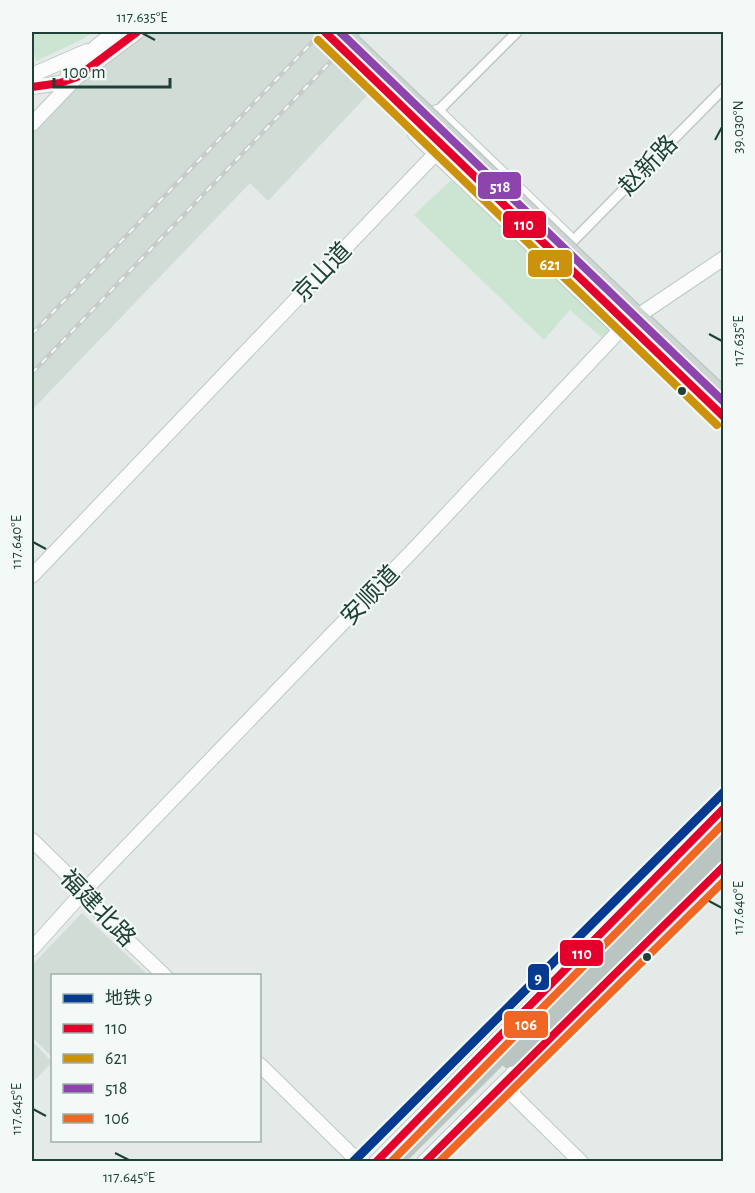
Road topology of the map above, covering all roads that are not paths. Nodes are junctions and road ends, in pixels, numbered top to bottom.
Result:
1 (115, 32) edge
2 (137, 32) edge
3 (325, 32) edge
4 (342, 32) edge
5 (517, 32) edge
6 (97, 46) junction
7 (32, 75) edge
8 (77, 77) junction
9 (60, 83) junction
10 (32, 87) edge
11 (723, 88) edge
12 (437, 112) junction
13 (32, 114) edge
14 (32, 124) edge
15 (435, 154) junction
16 (572, 242) junction
17 (723, 258) edge
18 (629, 317) junction
19 (723, 396) edge
20 (723, 417) edge
21 (32, 576) edge
22 (723, 807) edge
23 (723, 825) edge
24 (32, 840) edge
25 (723, 847) edge
26 (723, 867) edge
27 (713, 877) junction
28 (723, 887) edge
29 (84, 891) junction
30 (630, 931) junction
31 (32, 949) edge
32 (164, 974) edge
33 (582, 980) junction
34 (545, 991) junction
35 (575, 1012) junction
36 (261, 1066) edge
37 (519, 1067) junction
38 (480, 1105) junction
39 (359, 1161) edge
40 (376, 1161) edge
41 (392, 1161) edge
42 (408, 1161) edge
43 (424, 1161) edge
44 (572, 1161) edge
45 (581, 1161) edge

1 - 6 street
2 - 8 street
3 - 18 main road, bridge
4 - 18 main road, bridge
5 - 12 street
6 - 7 street
6 - 9 street
8 - 9 street
8 - 14 street
9 - 10 street
9 - 13 street
11 - 16 street, 赵新路
12 - 15 street
12 - 16 street
15 - 18 street
15 - 21 street, 京山道
16 - 18 street
17 - 18 street, 安顺道
18 - 19 main road
18 - 20 main road
18 - 29 street, 安顺道
22 - 34 street
23 - 30 highway
24 - 29 street, 福建北路
25 - 30 highway
26 - 27 street
27 - 28 street
27 - 35 street
29 - 31 street, 安顺道
29 - 32 street, 福建北路
30 - 33 highway
30 - 34 highway
30 - 35 highway
33 - 41 highway
33 - 42 highway
34 - 40 street
35 - 37 street
36 - 39 street
37 - 38 street
37 - 45 street
38 - 43 street
38 - 44 street

